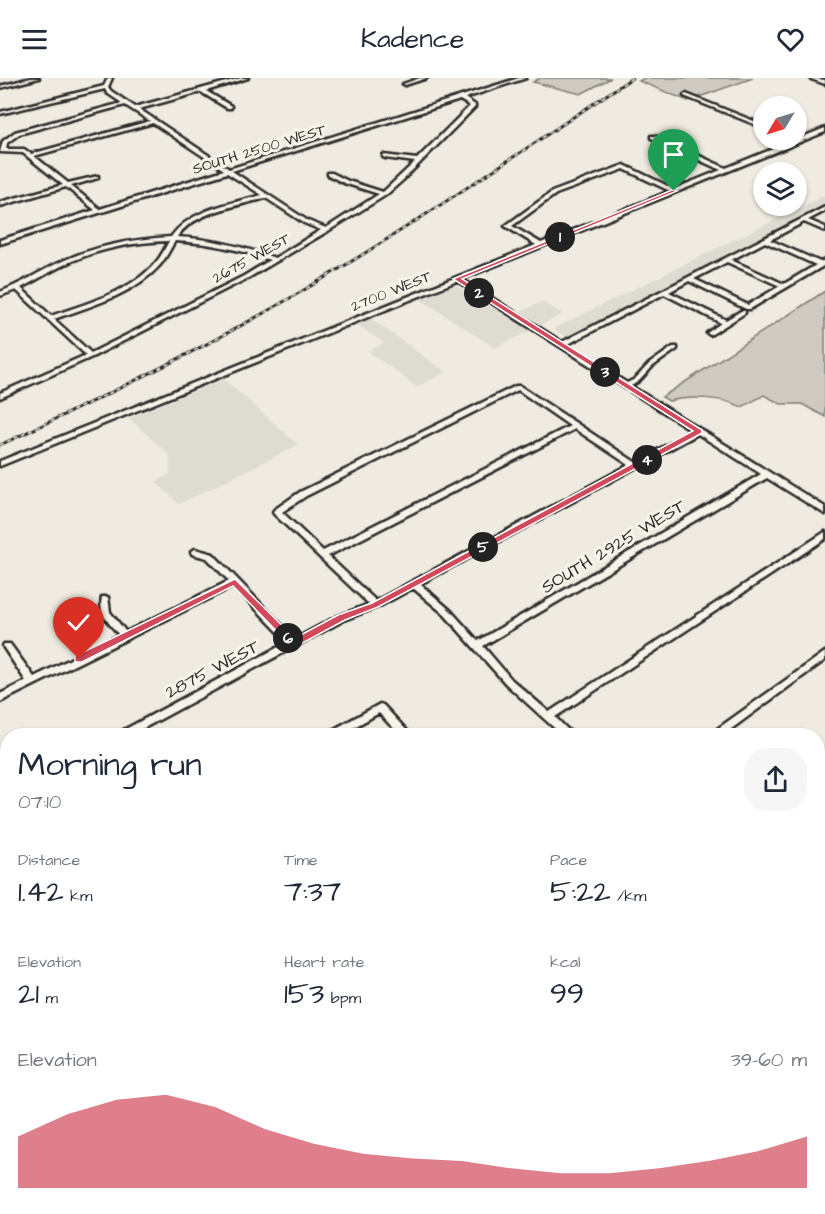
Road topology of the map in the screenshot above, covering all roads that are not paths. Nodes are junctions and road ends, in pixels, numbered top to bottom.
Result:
1 (37, 78) edge
2 (110, 78) edge
3 (246, 78) edge
4 (425, 78) edge
5 (524, 78) edge
6 (813, 78) edge
7 (825, 82) edge
8 (405, 84) dead end
9 (502, 85) junction
10 (0, 87) edge
11 (106, 87) junction
12 (201, 90) junction
13 (686, 95) dead end
14 (461, 98) junction
15 (126, 103) junction
16 (0, 104) edge
17 (473, 106) junction
18 (229, 107) dead end
19 (134, 109) junction
20 (9, 111) junction
21 (0, 113) edge
22 (152, 122) junction
23 (753, 123) edge
24 (825, 130) edge
25 (807, 136) edge
26 (653, 137) dead end
27 (2, 149) edge
28 (772, 150) edge
29 (30, 156) junction
30 (385, 156) dead end
31 (418, 161) junction
32 (726, 170) junction
33 (227, 171) junction
34 (330, 174) dead end
35 (96, 177) dead end
36 (66, 185) junction
37 (674, 191) junction
38 (384, 194) junction
39 (266, 196) junction
40 (0, 204) edge
41 (825, 209) edge
42 (99, 211) junction
43 (804, 220) junction
44 (825, 229) edge
45 (326, 230) junction
46 (172, 239) junction
47 (765, 240) junction
48 (0, 242) edge
49 (540, 245) junction
50 (276, 260) junction
51 (727, 260) junction
52 (823, 263) edge
53 (457, 279) junction
54 (688, 279) junction
55 (784, 286) junction
56 (18, 288) junction
57 (664, 292) junction
58 (0, 294) edge
59 (746, 310) junction
60 (50, 318) junction
61 (726, 323) junction
62 (710, 333) dead end
63 (561, 345) junction
64 (675, 348) dead end
65 (90, 356) junction
66 (626, 386) junction
67 (1, 394) edge
68 (575, 426) junction
69 (699, 431) junction
70 (0, 464) edge
71 (635, 466) junction
72 (767, 474) junction
73 (825, 510) edge
74 (825, 535) edge
75 (195, 552) dead end
76 (323, 555) junction
77 (235, 582) junction
78 (414, 584) junction
79 (105, 599) dead end
80 (375, 605) junction
81 (125, 636) junction
82 (294, 643) junction
83 (7, 646) dead end
84 (476, 646) junction
85 (825, 656) edge
86 (32, 682) junction
87 (0, 698) edge
88 (548, 717) junction
89 (136, 728) edge
90 (343, 728) edge
91 (401, 728) edge
92 (560, 728) edge
93 (726, 728) edge

1 - 10 street
2 - 11 street
3 - 12 street
4 - 8 street
5 - 9 street, SOUTH 2500 WEST
6 - 7 main road
9 - 14 street, SOUTH 2500 WEST
9 - 17 street, 2675 WEST
11 - 15 street
11 - 20 street
12 - 18 street
12 - 19 street
13 - 23 street
14 - 17 street
14 - 33 street, SOUTH 2500 WEST
15 - 19 street
15 - 27 street
16 - 20 street
17 - 31 street, 2675 WEST
19 - 22 street
20 - 21 street
22 - 29 street
22 - 33 street
24 - 25 street, 2700 WEST
26 - 32 street
27 - 29 street
28 - 32 street, 2700 WEST
29 - 36 street
30 - 31 street
31 - 38 street, 2675 WEST
32 - 37 street, 2700 WEST
33 - 39 street
33 - 42 street, SOUTH 2500 WEST
34 - 38 street
35 - 36 street
36 - 40 street
36 - 42 street
37 - 49 street, 2700 WEST
37 - 49 street
38 - 45 street, 2675 WEST
39 - 45 street
39 - 46 street
41 - 43 street
42 - 48 street, SOUTH 2500 WEST
43 - 44 street
43 - 47 street
45 - 50 street, 2675 WEST
46 - 50 street
46 - 56 street
46 - 60 street
47 - 51 street
47 - 52 street
49 - 53 street, 2700 WEST
50 - 65 street, 2675 WEST
51 - 54 street
51 - 55 street
52 - 55 street
53 - 63 street
53 - 70 street, 2700 WEST
54 - 57 street
54 - 59 street
55 - 59 street
56 - 58 street
56 - 60 street
57 - 61 street
57 - 63 street
59 - 61 street
60 - 65 street
61 - 62 street
63 - 66 street
64 - 66 street
65 - 67 street, 2675 WEST
66 - 69 street
68 - 71 street
68 - 76 street
68 - 76 street
69 - 71 street, 2875 WEST
69 - 72 street
71 - 78 street, 2875 WEST
72 - 73 street
72 - 84 street, SOUTH 2925 WEST
74 - 88 street
75 - 77 street
76 - 80 street
77 - 81 street
77 - 82 street
78 - 80 street, 2875 WEST
78 - 84 street
79 - 81 street
80 - 82 street, 2875 WEST
81 - 86 street
82 - 89 street, 2875 WEST
83 - 86 street
84 - 88 street
85 - 93 street
86 - 87 street
88 - 92 street
90 - 91 street

